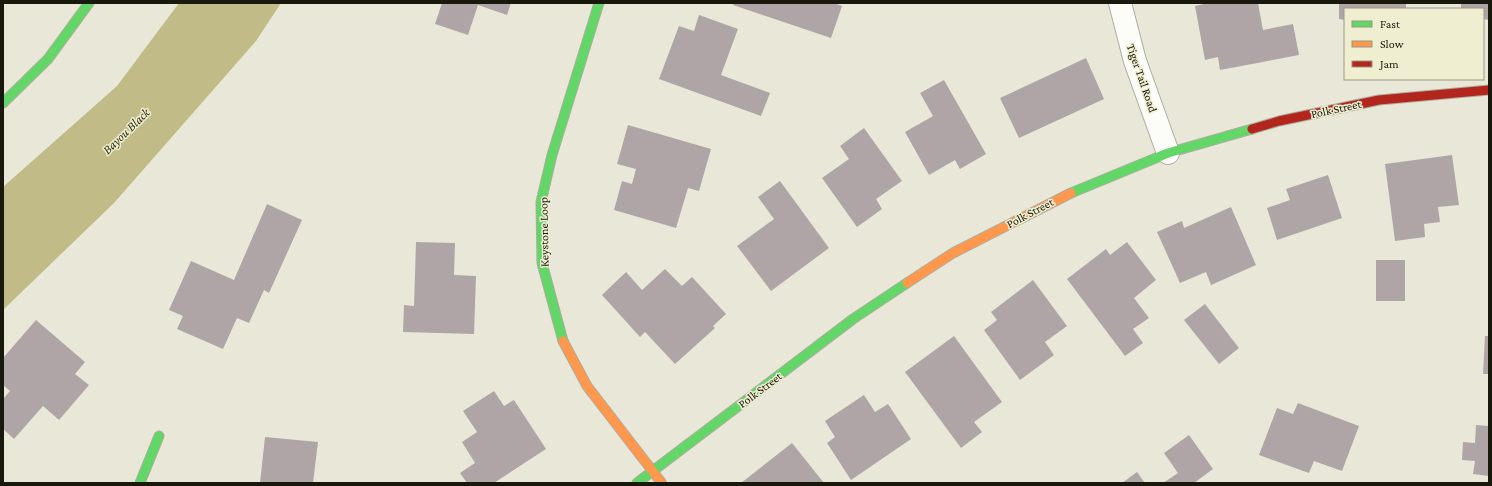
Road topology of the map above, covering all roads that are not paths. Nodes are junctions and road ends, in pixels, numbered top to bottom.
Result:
1 (89, 3) edge
2 (599, 3) edge
3 (1120, 3) edge
4 (1489, 90) edge
5 (3, 103) edge
6 (1168, 153) junction
7 (159, 436) dead end
8 (652, 471) junction
9 (140, 483) edge
10 (637, 483) edge
11 (662, 483) edge

1 - 5 street
2 - 8 street, Keystone Loop
3 - 6 street, Tiger Tail Road
4 - 6 street, Polk Street
6 - 8 street, Polk Street
7 - 9 street
8 - 10 street, Polk Street
8 - 11 street, Keystone Loop

